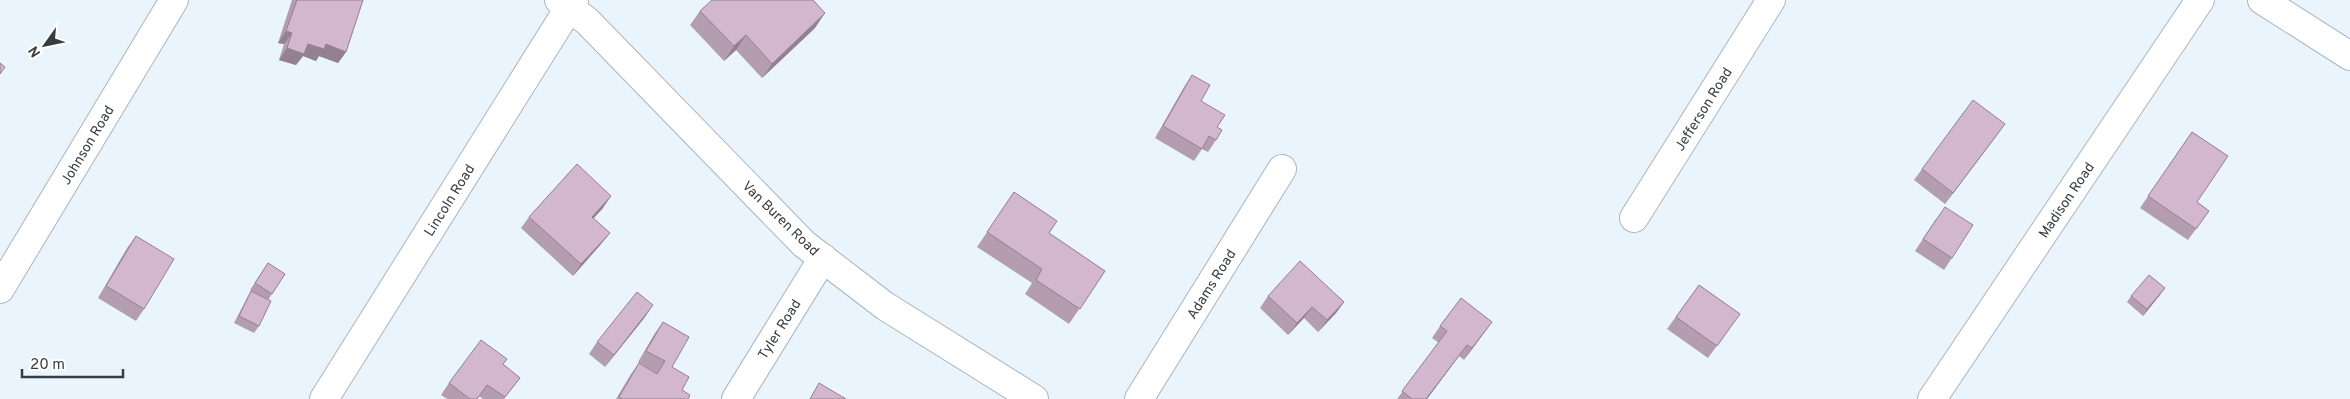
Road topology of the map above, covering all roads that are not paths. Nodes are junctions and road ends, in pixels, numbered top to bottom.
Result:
1 (174, 0) edge
2 (1771, 0) edge
3 (2200, 0) edge
4 (2262, 0) edge
5 (567, 3) edge
6 (2350, 56) edge
7 (1282, 169) dead end
8 (1634, 218) dead end
9 (822, 258) junction
10 (0, 289) edge
11 (324, 399) edge
12 (736, 399) edge
13 (1034, 399) edge
14 (1139, 399) edge
15 (1932, 399) edge

1 - 10 street, Johnson Road
2 - 8 street, Jefferson Road
3 - 15 street, Madison Road
4 - 6 street
5 - 9 street, Van Buren Road
5 - 11 street, Lincoln Road
7 - 14 street, Adams Road
9 - 12 street, Tyler Road
9 - 13 street, Van Buren Road

